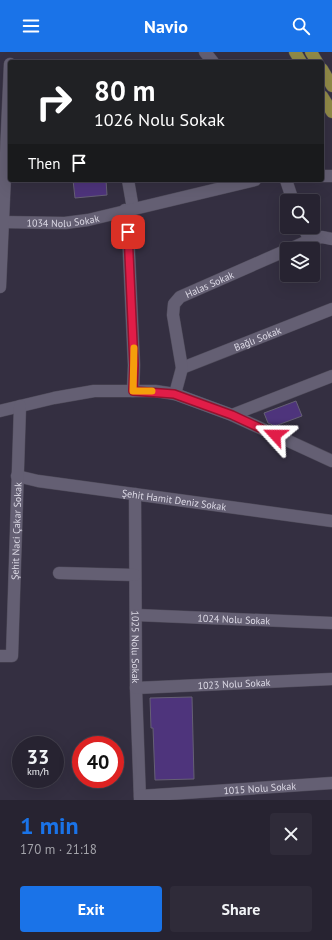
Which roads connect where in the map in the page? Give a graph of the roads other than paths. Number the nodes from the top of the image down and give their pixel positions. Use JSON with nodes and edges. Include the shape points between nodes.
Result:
{"nodes":[{"id":1,"x":205,"y":52,"type":"edge"},
{"id":2,"x":211,"y":60,"type":"edge"},
{"id":3,"x":324,"y":72,"type":"edge"},
{"id":4,"x":332,"y":86,"type":"edge"},
{"id":5,"x":8,"y":98,"type":"edge"},
{"id":6,"x":324,"y":99,"type":"edge"},
{"id":7,"x":332,"y":112,"type":"edge"},
{"id":8,"x":128,"y":182,"type":"edge"},
{"id":9,"x":247,"y":182,"type":"edge"},
{"id":10,"x":287,"y":182,"type":"edge"},
{"id":11,"x":290,"y":194,"type":"edge"},
{"id":12,"x":129,"y":210,"type":"junction"},
{"id":13,"x":1,"y":222,"type":"edge"},
{"id":14,"x":307,"y":234,"type":"edge"},
{"id":15,"x":332,"y":239,"type":"edge"},
{"id":16,"x":310,"y":240,"type":"junction"},
{"id":17,"x":306,"y":242,"type":"edge"},
{"id":18,"x":280,"y":253,"type":"edge"},
{"id":19,"x":0,"y":287,"type":"edge"},
{"id":20,"x":332,"y":308,"type":"edge"},
{"id":21,"x":182,"y":368,"type":"junction"},
{"id":22,"x":332,"y":376,"type":"edge"},
{"id":23,"x":133,"y":391,"type":"junction"},
{"id":24,"x":174,"y":394,"type":"junction"},
{"id":25,"x":20,"y":406,"type":"junction"},
{"id":26,"x":0,"y":411,"type":"edge"},
{"id":27,"x":232,"y":415,"type":"junction"},
{"id":28,"x":332,"y":461,"type":"edge"},
{"id":29,"x":17,"y":476,"type":"junction"},
{"id":30,"x":135,"y":494,"type":"junction"},
{"id":31,"x":332,"y":520,"type":"edge"},
{"id":32,"x":59,"y":573,"type":"dead end"},
{"id":33,"x":135,"y":575,"type":"junction"},
{"id":34,"x":136,"y":616,"type":"junction"},
{"id":35,"x":332,"y":623,"type":"edge"},
{"id":36,"x":6,"y":656,"type":"edge"},
{"id":37,"x":332,"y":679,"type":"edge"},
{"id":38,"x":136,"y":688,"type":"junction"},
{"id":39,"x":332,"y":782,"type":"edge"},
{"id":40,"x":140,"y":798,"type":"edge"}],
"edges":[{"from":1,"to":2,"type":"street"},
{"from":3,"to":4,"type":"main road"},
{"from":5,"to":13,"type":"street"},
{"from":6,"to":7,"type":"main road"},
{"from":8,"to":12,"type":"street"},
{"from":9,"to":12,"type":"street","name":"1034 Nolu Sokak"},
{"from":10,"to":11,"type":"street"},
{"from":12,"to":13,"type":"street","name":"1034 Nolu Sokak","via":[[65,223]]},
{"from":12,"to":23,"type":"street"},
{"from":13,"to":19,"type":"street"},
{"from":14,"to":16,"type":"street"},
{"from":15,"to":16,"type":"street","via":[[322,237]]},
{"from":16,"to":17,"type":"street"},
{"from":18,"to":21,"type":"street","name":"Halas Sokak","via":[[180,297],[174,304],[173,315]]},
{"from":20,"to":21,"type":"street","name":"Bağlı Sokak"},
{"from":21,"to":24,"type":"street","name":"Halas Sokak"},
{"from":22,"to":27,"type":"street"},
{"from":23,"to":24,"type":"street"},
{"from":23,"to":25,"type":"street","via":[[94,391]]},
{"from":24,"to":27,"type":"street"},
{"from":25,"to":26,"type":"street"},
{"from":25,"to":29,"type":"street","name":"Şehit Naci Çakar Sokak"},
{"from":27,"to":28,"type":"street"},
{"from":29,"to":30,"type":"street","name":"Şehit Hamit Deniz Sokak"},
{"from":29,"to":36,"type":"street","name":"Şehit Naci Çakar Sokak"},
{"from":30,"to":31,"type":"street","name":"Şehit Hamit Deniz Sokak"},
{"from":30,"to":33,"type":"street","name":"1025 Nolu Sokak"},
{"from":32,"to":33,"type":"street"},
{"from":33,"to":34,"type":"street","name":"1025 Nolu Sokak"},
{"from":34,"to":35,"type":"street","name":"1024 Nolu Sokak"},
{"from":34,"to":38,"type":"street","name":"1025 Nolu Sokak"},
{"from":37,"to":38,"type":"street","name":"1023 Nolu Sokak"},
{"from":38,"to":40,"type":"street","name":"1025 Nolu Sokak"},
{"from":39,"to":40,"type":"street","name":"1015 Nolu Sokak"}]}
